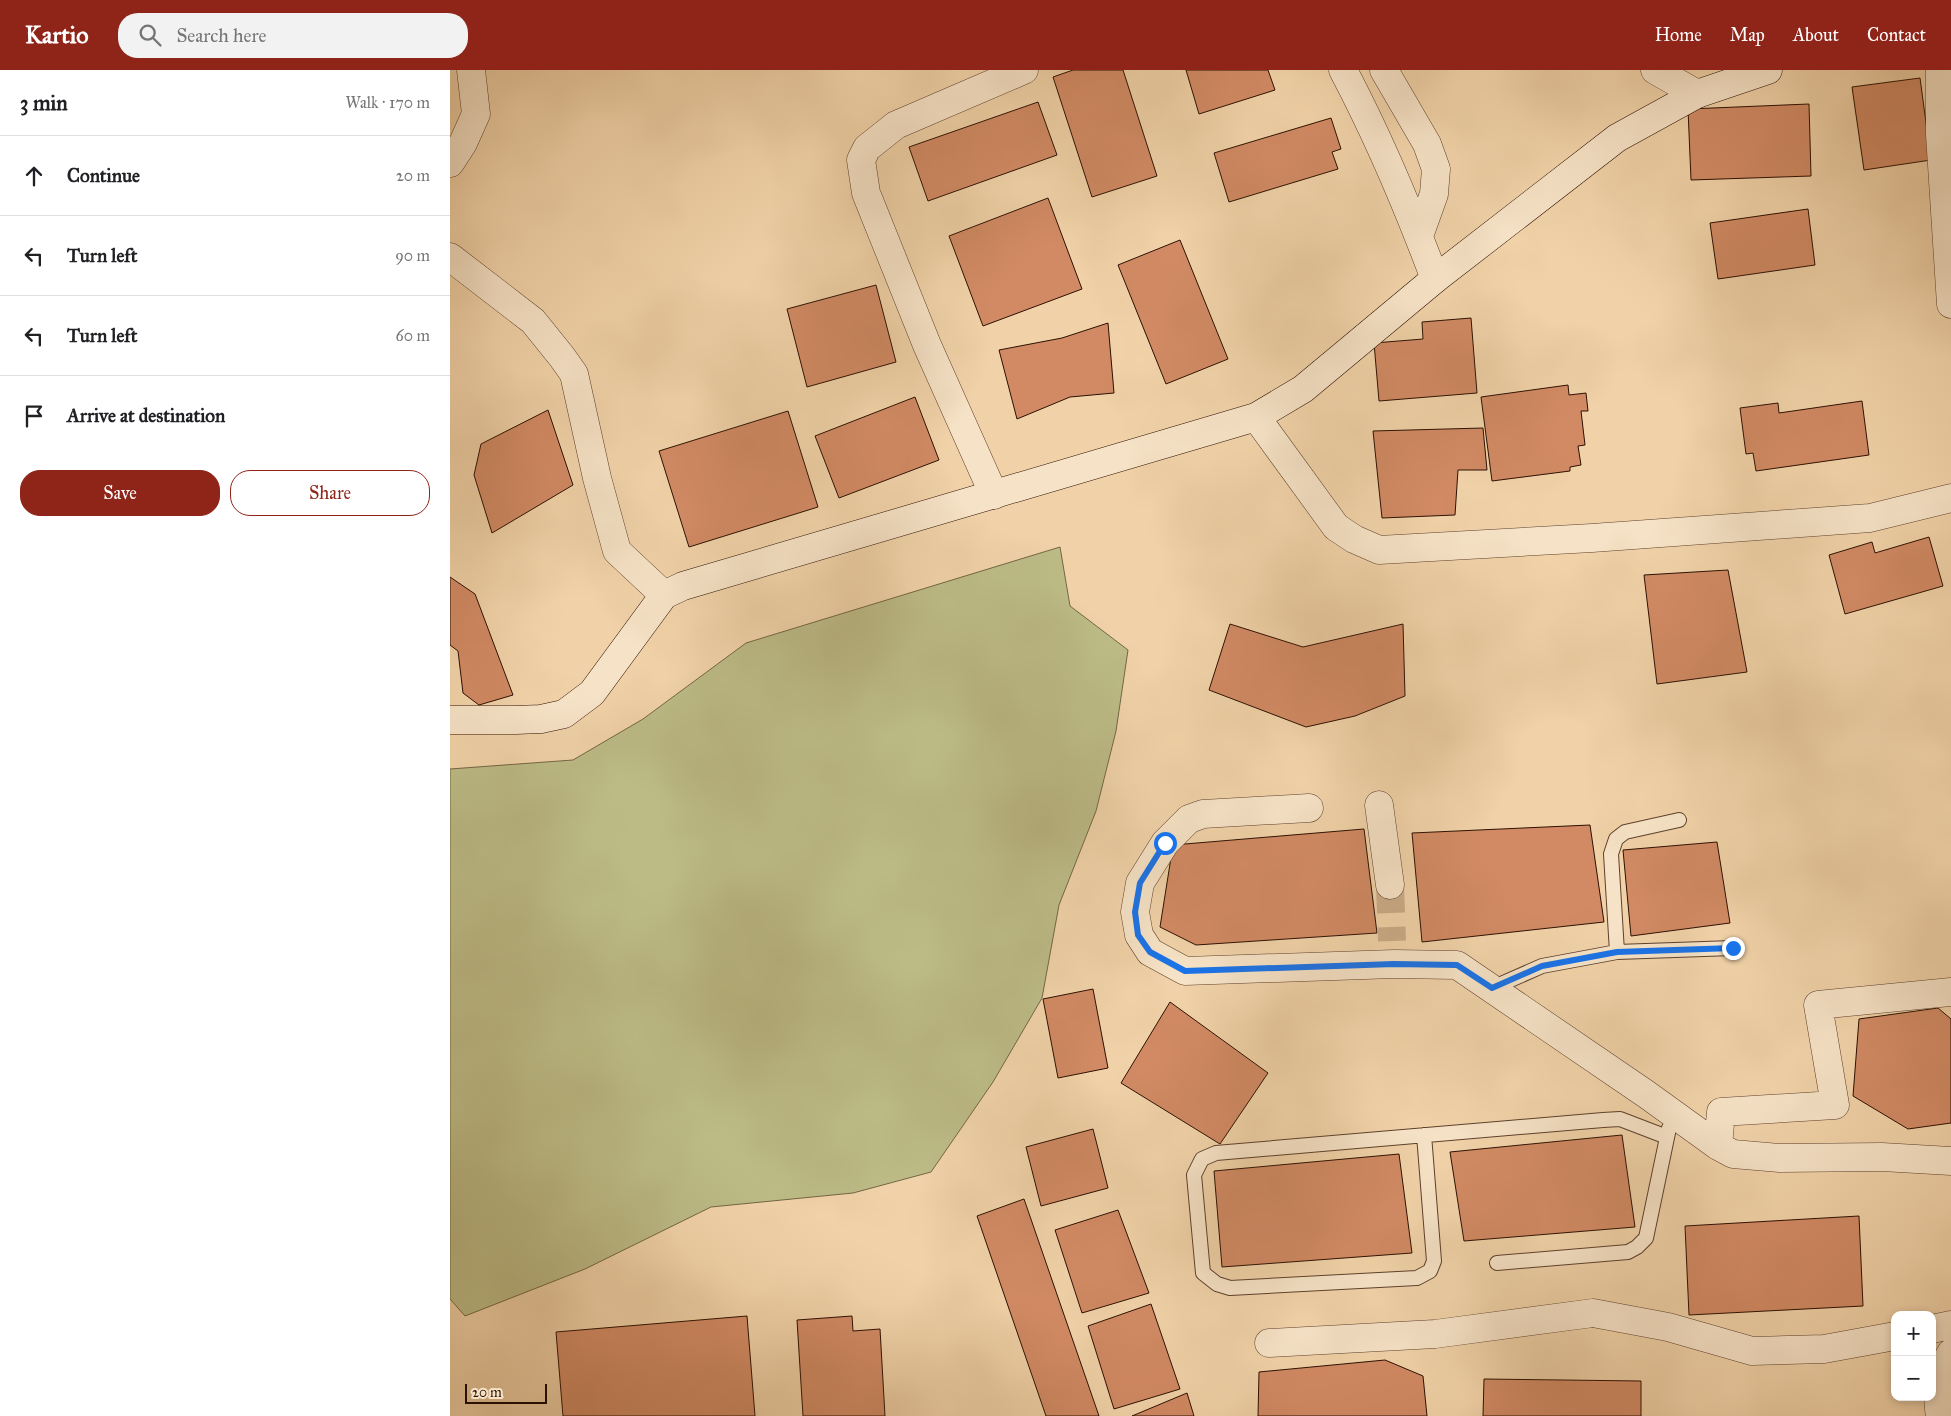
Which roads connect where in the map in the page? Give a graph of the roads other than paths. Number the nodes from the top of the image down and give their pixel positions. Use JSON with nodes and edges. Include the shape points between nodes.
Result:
{"nodes":[{"id":1,"x":471,"y":70,"type":"edge"},
{"id":2,"x":1024,"y":70,"type":"edge"},
{"id":3,"x":1343,"y":70,"type":"edge"},
{"id":4,"x":1384,"y":70,"type":"edge"},
{"id":5,"x":1655,"y":70,"type":"edge"},
{"id":6,"x":1768,"y":70,"type":"edge"},
{"id":7,"x":1940,"y":70,"type":"edge"},
{"id":8,"x":1697,"y":94,"type":"junction"},
{"id":9,"x":450,"y":163,"type":"edge"},
{"id":10,"x":1419,"y":236,"type":"junction"},
{"id":11,"x":450,"y":257,"type":"edge"},
{"id":12,"x":1435,"y":279,"type":"junction"},
{"id":13,"x":1951,"y":304,"type":"edge"},
{"id":14,"x":1256,"y":417,"type":"junction"},
{"id":15,"x":994,"y":495,"type":"junction"},
{"id":16,"x":1951,"y":498,"type":"edge"},
{"id":17,"x":664,"y":595,"type":"junction"},
{"id":18,"x":450,"y":720,"type":"edge"},
{"id":19,"x":1379,"y":804,"type":"dead end"},
{"id":20,"x":1309,"y":808,"type":"dead end"},
{"id":21,"x":1679,"y":820,"type":"dead end"},
{"id":22,"x":1390,"y":885,"type":"tunnel mouth"},
{"id":23,"x":1733,"y":948,"type":"dead end"},
{"id":24,"x":1617,"y":952,"type":"junction"},
{"id":25,"x":1492,"y":988,"type":"junction"},
{"id":26,"x":1951,"y":992,"type":"edge"},
{"id":27,"x":1670,"y":1125,"type":"junction"},
{"id":28,"x":1424,"y":1136,"type":"junction"},
{"id":29,"x":1718,"y":1146,"type":"junction"},
{"id":30,"x":1951,"y":1161,"type":"edge"},
{"id":31,"x":1497,"y":1263,"type":"dead end"},
{"id":32,"x":1951,"y":1325,"type":"edge"},
{"id":33,"x":1936,"y":1328,"type":"edge"},
{"id":34,"x":1891,"y":1337,"type":"edge"},
{"id":35,"x":1269,"y":1343,"type":"dead end"},
{"id":36,"x":1951,"y":1353,"type":"edge"},
{"id":37,"x":1940,"y":1416,"type":"edge"}],
"edges":[{"from":1,"to":9,"type":"street","via":[[476,114]]},
{"from":2,"to":15,"type":"street","via":[[896,124],[867,148],[861,160],[866,193],[927,345]]},
{"from":3,"to":10,"type":"street","via":[[1372,124]]},
{"from":4,"to":10,"type":"street","via":[[1427,144],[1436,169],[1434,194]]},
{"from":5,"to":8,"type":"street"},
{"from":6,"to":8,"type":"street"},
{"from":7,"to":13,"type":"street","via":[[1940,134]]},
{"from":8,"to":12,"type":"street","via":[[1617,138]]},
{"from":10,"to":12,"type":"street"},
{"from":11,"to":17,"type":"street","via":[[533,321],[574,374],[617,551]]},
{"from":12,"to":14,"type":"street","via":[[1303,389]]},
{"from":14,"to":15,"type":"street"},
{"from":14,"to":16,"type":"street","via":[[1336,527],[1379,550],[1870,518]]},
{"from":15,"to":17,"type":"street","via":[[683,586]]},
{"from":17,"to":18,"type":"street","via":[[592,693],[564,714],[541,719]]},
{"from":19,"to":22,"type":"street"},
{"from":20,"to":25,"type":"street","via":[[1204,814],[1189,819],[1165,843],[1140,883],[1135,912],[1138,935],[1150,952],[1185,971],[1393,953],[1457,965]]},
{"from":21,"to":24,"type":"lane","via":[[1625,832],[1616,839],[1610,854]]},
{"from":23,"to":24,"type":"lane"},
{"from":24,"to":25,"type":"lane","via":[[1542,966]]},
{"from":25,"to":27,"type":"street"},
{"from":26,"to":29,"type":"street","via":[[1818,1005],[1835,1105],[1721,1112]]},
{"from":27,"to":28,"type":"lane","via":[[1620,1119]]},
{"from":27,"to":29,"type":"street"},
{"from":27,"to":31,"type":"lane","via":[[1646,1238],[1637,1247],[1628,1252]]},
{"from":28,"to":28,"type":"lane","via":[[1434,1261],[1430,1271],[1417,1278],[1230,1288],[1217,1284],[1203,1272],[1194,1174],[1202,1159],[1216,1154]]},
{"from":29,"to":30,"type":"street","via":[[1733,1154],[1780,1158],[1882,1157]]},
{"from":32,"to":33,"type":"street"},
{"from":34,"to":35,"type":"street","via":[[1824,1348],[1752,1351],[1668,1327],[1593,1313],[1435,1334]]},
{"from":36,"to":37,"type":"street","via":[[1943,1366],[1937,1398]]}]}
